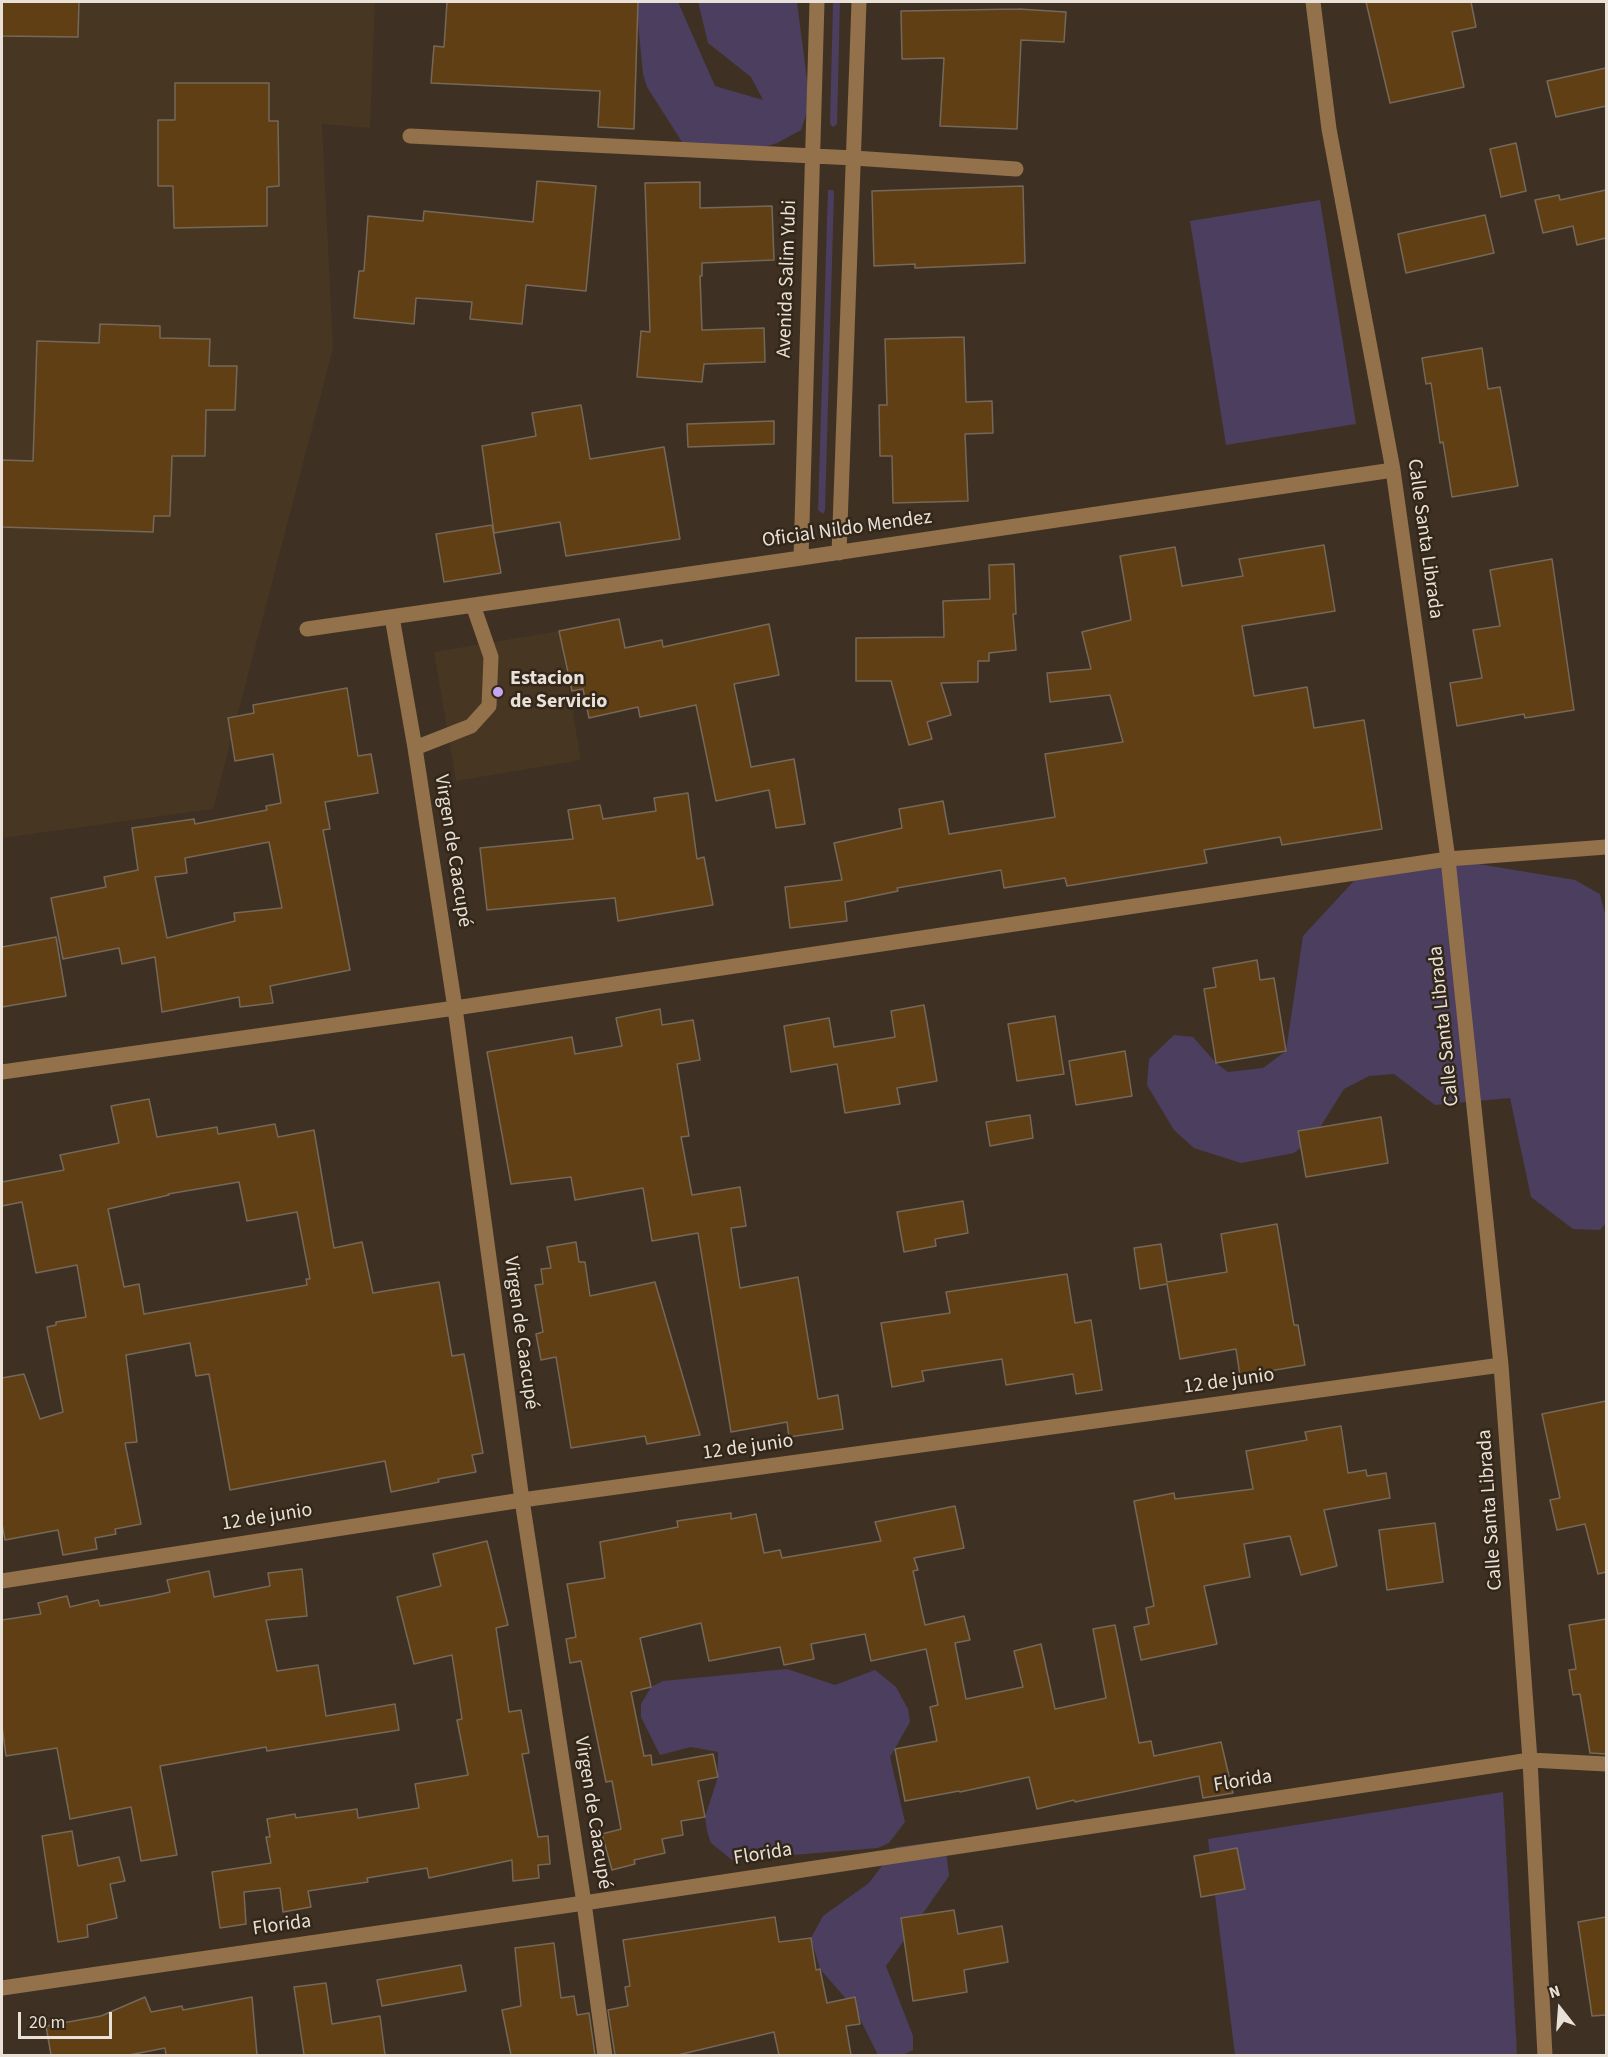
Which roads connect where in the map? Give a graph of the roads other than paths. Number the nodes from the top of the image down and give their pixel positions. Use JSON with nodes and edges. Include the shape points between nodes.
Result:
{"nodes":[{"id":1,"x":818,"y":2,"type":"edge"},
{"id":2,"x":859,"y":2,"type":"edge"},
{"id":3,"x":1313,"y":2,"type":"edge"},
{"id":4,"x":410,"y":136,"type":"dead end"},
{"id":5,"x":813,"y":156,"type":"junction"},
{"id":6,"x":854,"y":158,"type":"junction"},
{"id":7,"x":1016,"y":169,"type":"dead end"},
{"id":8,"x":1393,"y":470,"type":"junction"},
{"id":9,"x":839,"y":553,"type":"junction"},
{"id":10,"x":801,"y":558,"type":"junction"},
{"id":11,"x":473,"y":605,"type":"junction"},
{"id":12,"x":392,"y":616,"type":"junction"},
{"id":13,"x":307,"y":629,"type":"dead end"},
{"id":14,"x":415,"y":748,"type":"junction"},
{"id":15,"x":1606,"y":848,"type":"edge"},
{"id":16,"x":1448,"y":859,"type":"junction"},
{"id":17,"x":455,"y":1008,"type":"junction"},
{"id":18,"x":2,"y":1072,"type":"edge"},
{"id":19,"x":1501,"y":1365,"type":"junction"},
{"id":20,"x":522,"y":1500,"type":"junction"},
{"id":21,"x":2,"y":1581,"type":"edge"},
{"id":22,"x":1530,"y":1761,"type":"junction"},
{"id":23,"x":1606,"y":1764,"type":"edge"},
{"id":24,"x":584,"y":1903,"type":"junction"},
{"id":25,"x":2,"y":1988,"type":"edge"},
{"id":26,"x":605,"y":2055,"type":"edge"},
{"id":27,"x":1545,"y":2055,"type":"edge"}],
"edges":[{"from":1,"to":5,"type":"street","name":"Avenida Salim Yubi"},
{"from":2,"to":6,"type":"street"},
{"from":3,"to":8,"type":"street","name":"Calle Santa Librada","via":[[1329,129]]},
{"from":4,"to":5,"type":"street"},
{"from":5,"to":6,"type":"street"},
{"from":5,"to":10,"type":"street","name":"Avenida Salim Yubi"},
{"from":6,"to":7,"type":"street"},
{"from":6,"to":9,"type":"street"},
{"from":8,"to":9,"type":"street","name":"Oficial Nildo Mendez"},
{"from":8,"to":16,"type":"street","name":"Calle Santa Librada"},
{"from":9,"to":10,"type":"street","name":"Oficial Nildo Mendez"},
{"from":10,"to":11,"type":"street","name":"Oficial Nildo Mendez"},
{"from":11,"to":12,"type":"street","name":"Oficial Nildo Mendez"},
{"from":11,"to":14,"type":"street","via":[[491,657],[489,706],[471,726]]},
{"from":12,"to":13,"type":"street","name":"Oficial Nildo Mendez"},
{"from":12,"to":14,"type":"street","name":"Virgen de Caacupé"},
{"from":14,"to":17,"type":"street","name":"Virgen de Caacupé"},
{"from":15,"to":16,"type":"street"},
{"from":16,"to":17,"type":"street"},
{"from":16,"to":19,"type":"street","name":"Calle Santa Librada"},
{"from":17,"to":18,"type":"street"},
{"from":17,"to":20,"type":"street","name":"Virgen de Caacupé"},
{"from":19,"to":20,"type":"street","name":"12 de junio"},
{"from":19,"to":22,"type":"street","name":"Calle Santa Librada"},
{"from":20,"to":21,"type":"street","name":"12 de junio"},
{"from":20,"to":24,"type":"street","name":"Virgen de Caacupé"},
{"from":22,"to":23,"type":"street","name":"Florida"},
{"from":22,"to":24,"type":"street","name":"Florida"},
{"from":22,"to":27,"type":"street","name":"Calle Santa Librada"},
{"from":24,"to":25,"type":"street","name":"Florida"},
{"from":24,"to":26,"type":"street","name":"Virgen de Caacupé"}]}
